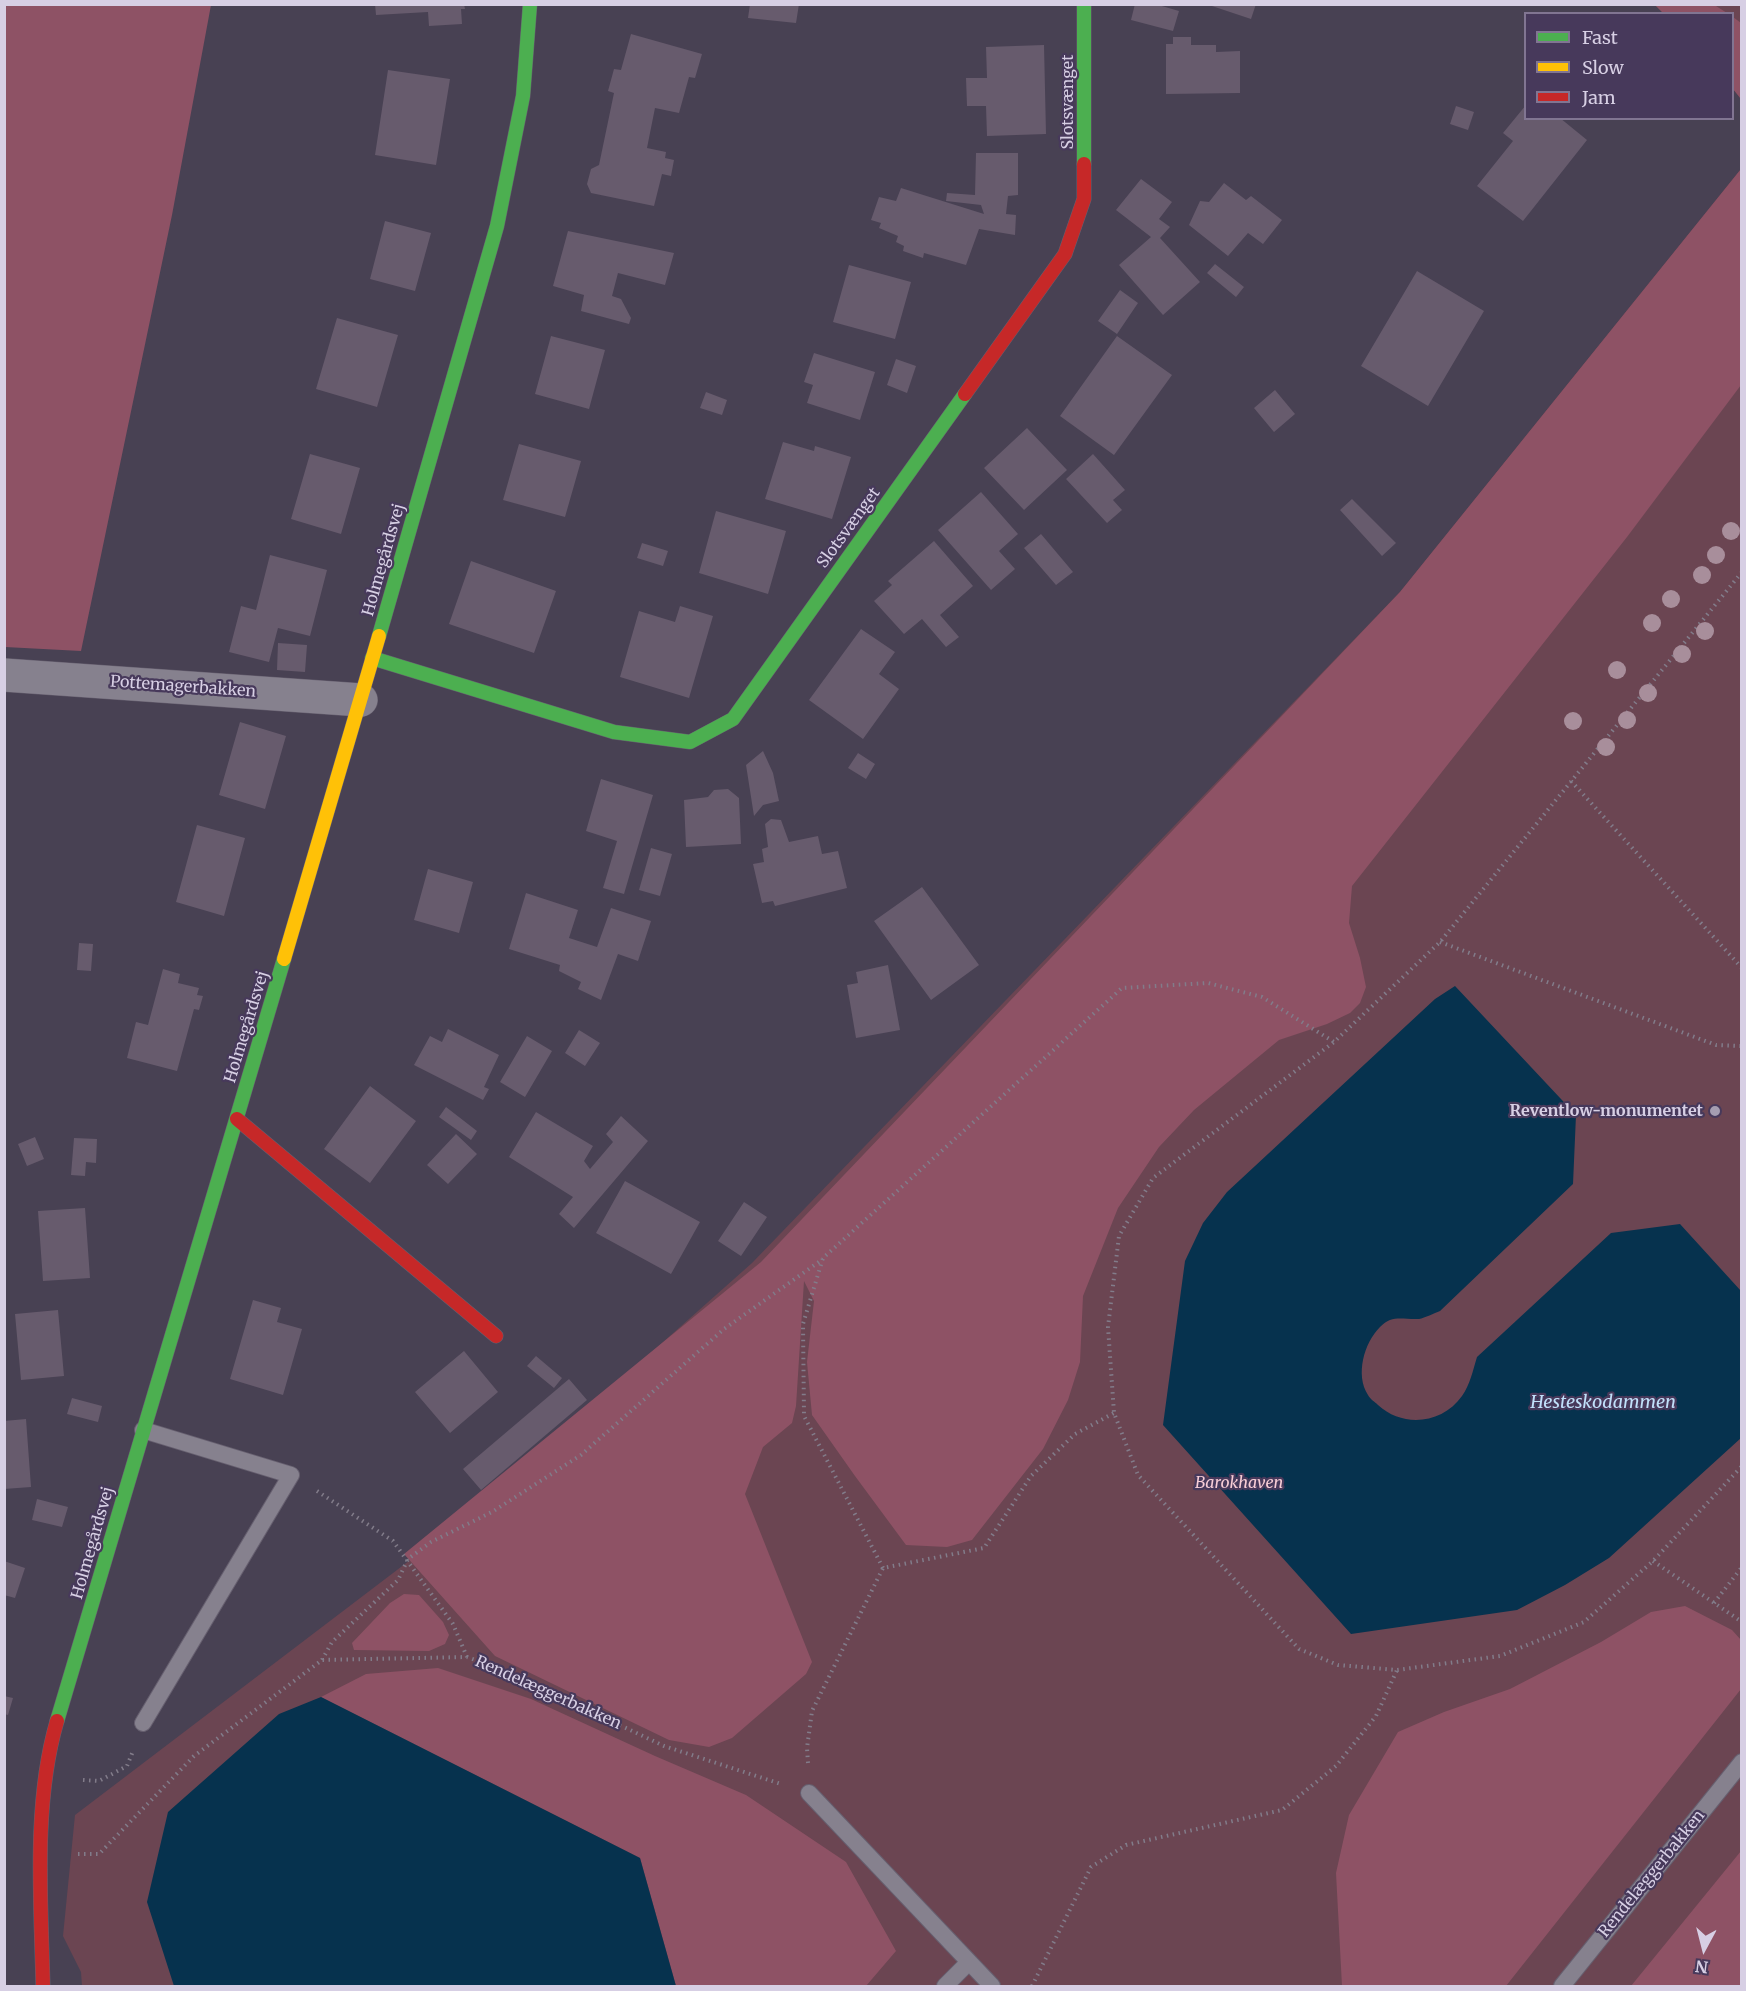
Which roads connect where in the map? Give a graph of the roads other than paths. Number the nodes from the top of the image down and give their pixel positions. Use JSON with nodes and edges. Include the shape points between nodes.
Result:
{"nodes":[{"id":1,"x":530,"y":4,"type":"edge"},
{"id":2,"x":1084,"y":4,"type":"edge"},
{"id":3,"x":372,"y":658,"type":"junction"},
{"id":4,"x":4,"y":675,"type":"edge"},
{"id":5,"x":361,"y":700,"type":"junction"},
{"id":6,"x":237,"y":1119,"type":"junction"},
{"id":7,"x":496,"y":1336,"type":"dead end"},
{"id":8,"x":143,"y":1430,"type":"junction"},
{"id":9,"x":143,"y":1724,"type":"road end"},
{"id":10,"x":1742,"y":1762,"type":"edge"},
{"id":11,"x":809,"y":1793,"type":"road end"},
{"id":12,"x":968,"y":1963,"type":"junction"},
{"id":13,"x":43,"y":1986,"type":"edge"},
{"id":14,"x":945,"y":1986,"type":"edge"},
{"id":15,"x":992,"y":1986,"type":"edge"},
{"id":16,"x":1562,"y":1986,"type":"edge"}],
"edges":[{"from":1,"to":3,"type":"street","name":"Holmegårdsvej","via":[[523,96],[497,226]]},
{"from":2,"to":3,"type":"street","name":"Slotsvænget","via":[[1084,199],[1065,254],[733,719],[690,742],[614,732]]},
{"from":3,"to":5,"type":"street","name":"Holmegårdsvej"},
{"from":4,"to":5,"type":"street","name":"Pottemagerbakken"},
{"from":5,"to":6,"type":"street","name":"Holmegårdsvej"},
{"from":6,"to":7,"type":"street"},
{"from":6,"to":8,"type":"street","name":"Holmegårdsvej"},
{"from":8,"to":9,"type":"lane","via":[[291,1474]]},
{"from":8,"to":13,"type":"street","name":"Holmegårdsvej","via":[[54,1732],[40,1853]]},
{"from":10,"to":16,"type":"lane","name":"Rendelæggerbakken"},
{"from":11,"to":12,"type":"lane"},
{"from":12,"to":14,"type":"lane"},
{"from":12,"to":15,"type":"lane"}]}
